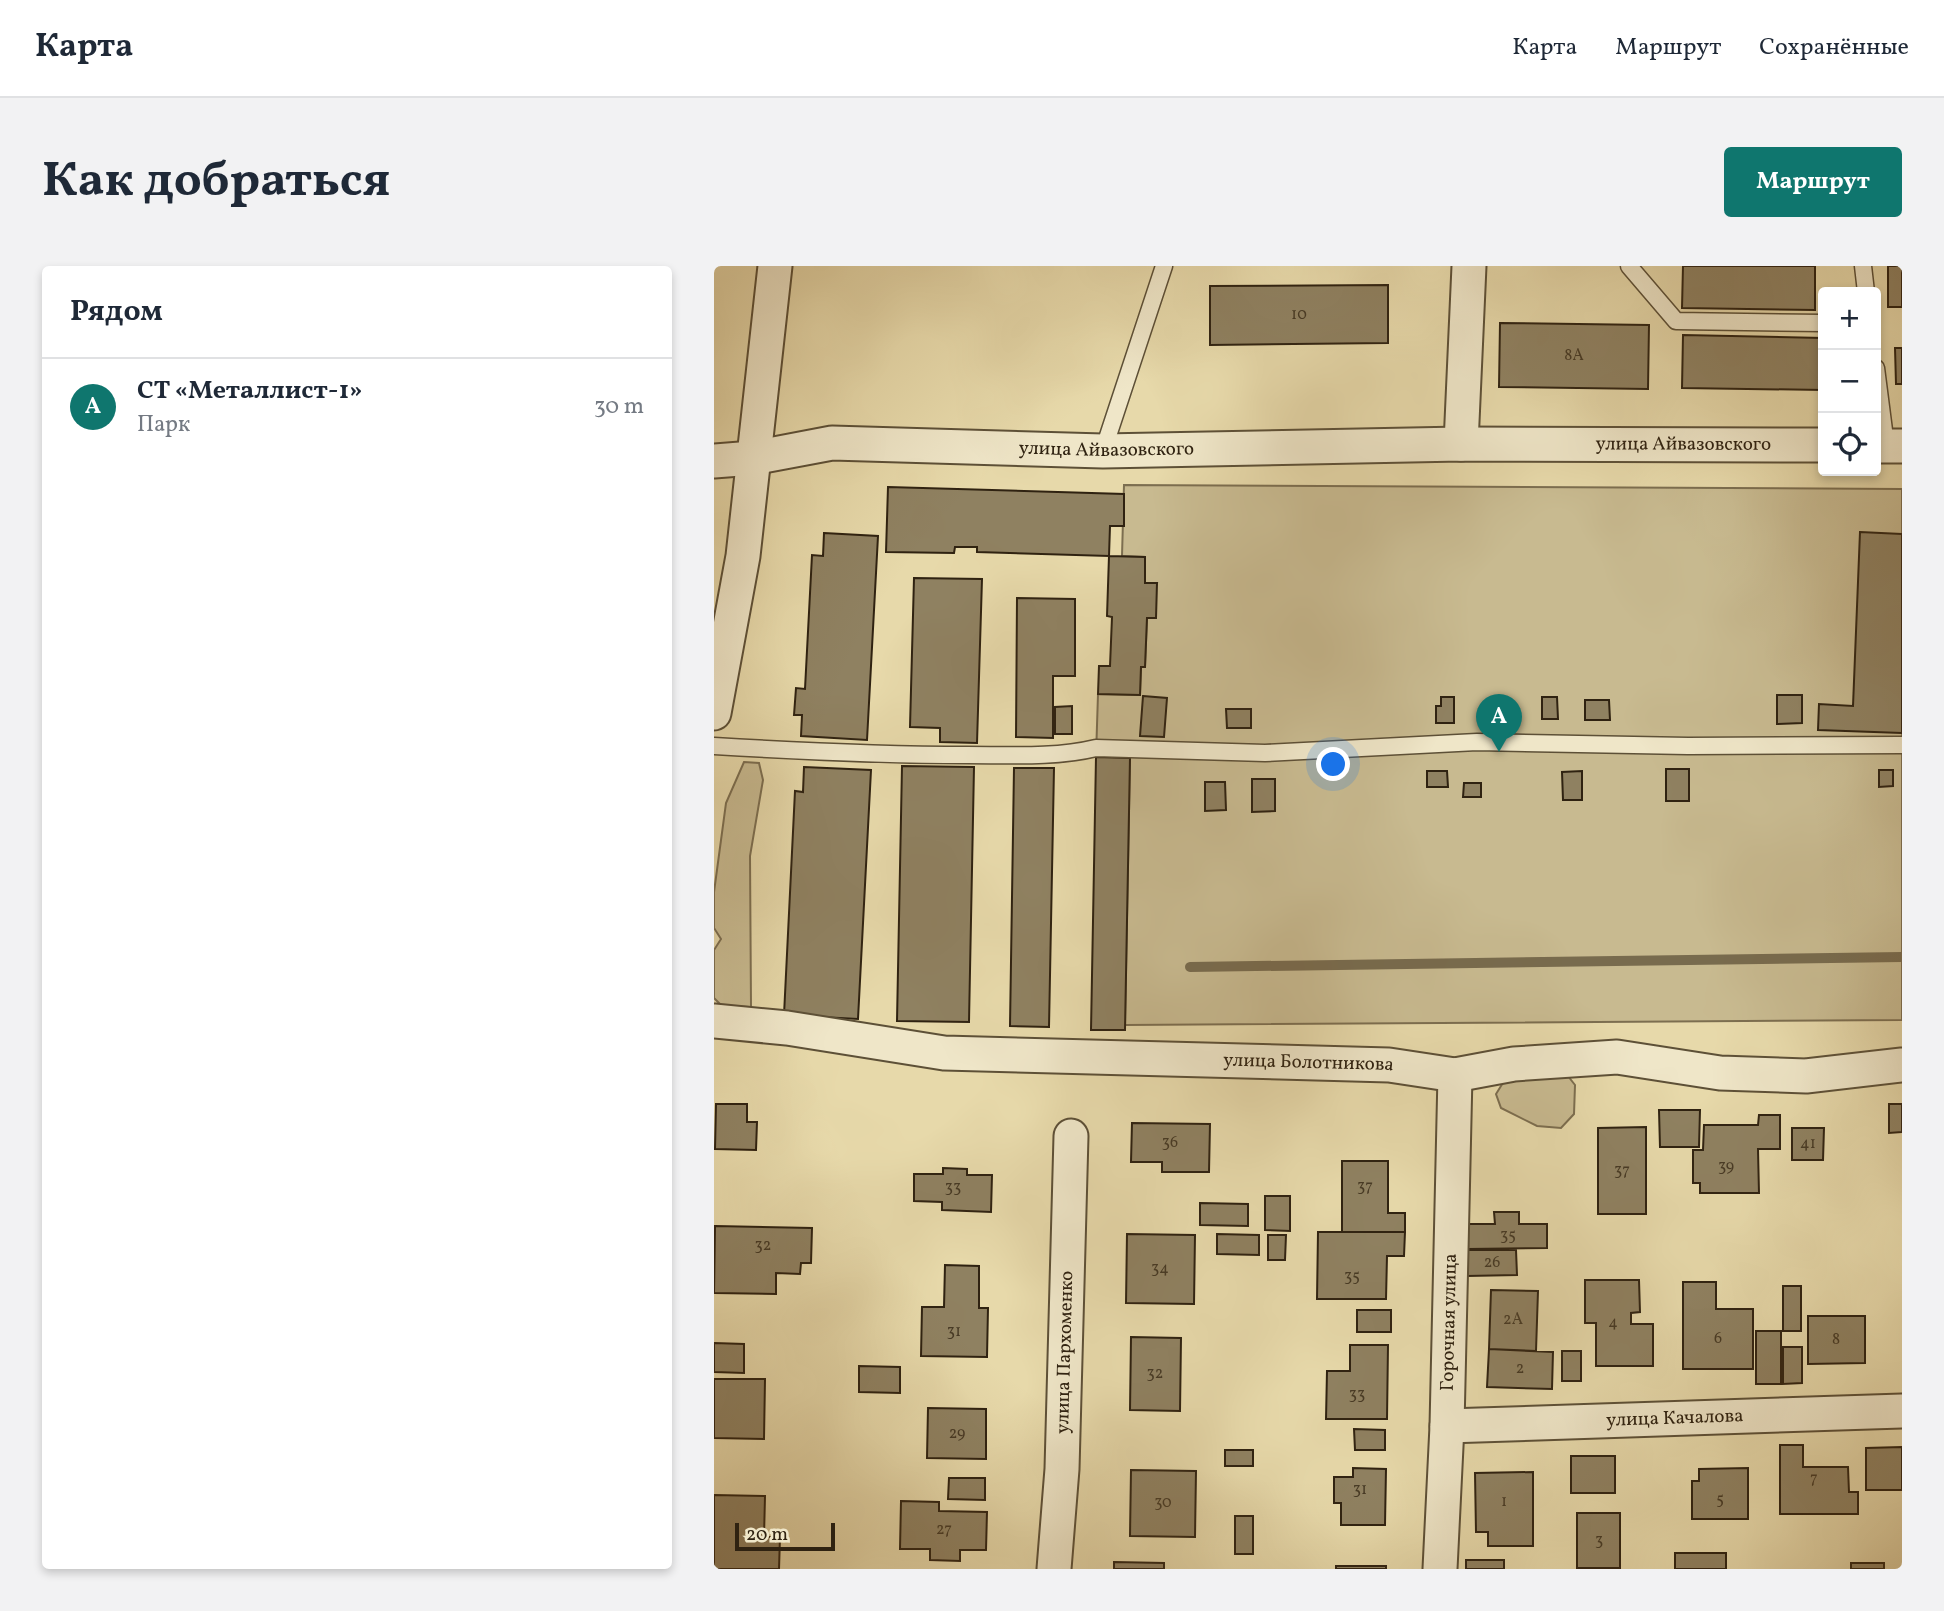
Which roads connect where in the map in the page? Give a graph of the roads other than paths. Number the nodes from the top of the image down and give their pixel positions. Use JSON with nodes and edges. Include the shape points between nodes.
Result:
{"nodes":[{"id":1,"x":775,"y":266,"type":"edge"},
{"id":2,"x":1164,"y":266,"type":"edge"},
{"id":3,"x":1469,"y":266,"type":"edge"},
{"id":4,"x":1629,"y":266,"type":"edge"},
{"id":5,"x":1863,"y":266,"type":"edge"},
{"id":6,"x":1865,"y":287,"type":"edge"},
{"id":7,"x":1818,"y":323,"type":"edge"},
{"id":8,"x":1881,"y":400,"type":"edge"},
{"id":9,"x":1461,"y":444,"type":"junction"},
{"id":10,"x":1818,"y":445,"type":"edge"},
{"id":11,"x":1888,"y":446,"type":"edge"},
{"id":12,"x":1102,"y":451,"type":"junction"},
{"id":13,"x":753,"y":458,"type":"junction"},
{"id":14,"x":714,"y":461,"type":"edge"},
{"id":15,"x":714,"y":713,"type":"edge"},
{"id":16,"x":1902,"y":745,"type":"edge"},
{"id":17,"x":714,"y":747,"type":"edge"},
{"id":18,"x":714,"y":1021,"type":"edge"},
{"id":19,"x":1902,"y":1065,"type":"edge"},
{"id":20,"x":1455,"y":1075,"type":"junction"},
{"id":21,"x":1071,"y":1136,"type":"dead end"},
{"id":22,"x":1902,"y":1411,"type":"edge"},
{"id":23,"x":1447,"y":1426,"type":"junction"},
{"id":24,"x":1054,"y":1569,"type":"edge"},
{"id":25,"x":1440,"y":1569,"type":"edge"}],
"edges":[{"from":1,"to":13,"type":"street"},
{"from":2,"to":12,"type":"lane"},
{"from":3,"to":9,"type":"street"},
{"from":4,"to":7,"type":"lane","via":[[1676,321]]},
{"from":5,"to":6,"type":"lane"},
{"from":8,"to":11,"type":"lane"},
{"from":9,"to":10,"type":"street","name":"улица Айвазовского"},
{"from":9,"to":12,"type":"street","name":"улица Айвазовского"},
{"from":12,"to":13,"type":"street","name":"улица Айвазовского","via":[[832,443]]},
{"from":13,"to":14,"type":"street"},
{"from":13,"to":15,"type":"street","via":[[743,556]]},
{"from":16,"to":17,"type":"lane","via":[[1478,741],[1265,753],[1096,748],[996,755]]},
{"from":18,"to":20,"type":"street","name":"улица Болотникова","via":[[944,1053],[1389,1065]]},
{"from":19,"to":20,"type":"street","name":"улица Болотникова","via":[[1806,1076],[1720,1073],[1617,1057],[1514,1064]]},
{"from":20,"to":23,"type":"street","name":"Горочная улица"},
{"from":21,"to":24,"type":"street","name":"улица Пархоменко","via":[[1062,1469]]},
{"from":22,"to":23,"type":"street","name":"улица Качалова"},
{"from":23,"to":25,"type":"street","name":"Горочная улица"}]}
